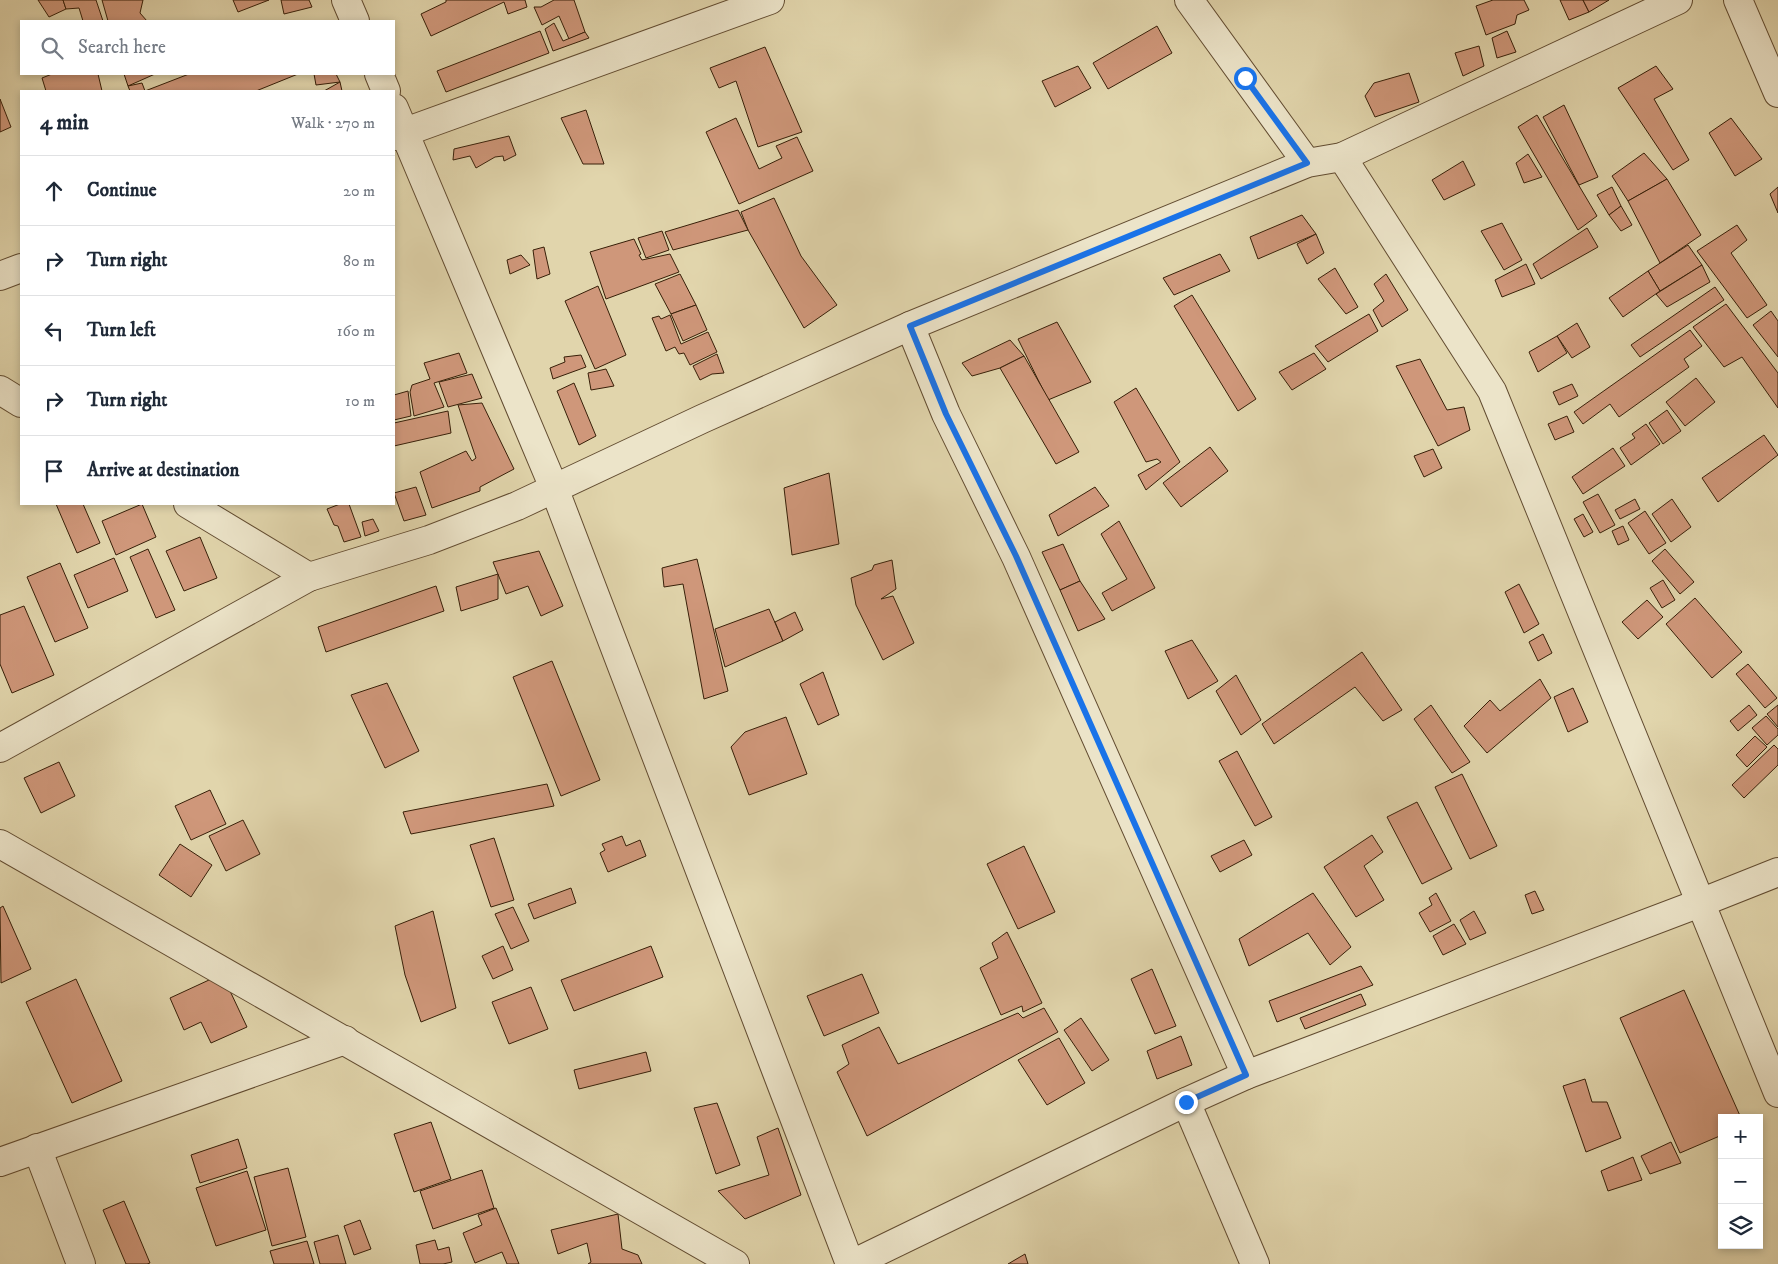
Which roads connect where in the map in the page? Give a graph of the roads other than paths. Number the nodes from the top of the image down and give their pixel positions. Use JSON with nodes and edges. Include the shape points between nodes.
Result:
{"nodes":[{"id":1,"x":346,"y":0,"type":"edge"},
{"id":2,"x":770,"y":0,"type":"edge"},
{"id":3,"x":1189,"y":0,"type":"edge"},
{"id":4,"x":1678,"y":0,"type":"edge"},
{"id":5,"x":1738,"y":0,"type":"edge"},
{"id":6,"x":356,"y":20,"type":"edge"},
{"id":7,"x":379,"y":75,"type":"edge"},
{"id":8,"x":386,"y":90,"type":"edge"},
{"id":9,"x":1778,"y":93,"type":"edge"},
{"id":10,"x":397,"y":125,"type":"edge"},
{"id":11,"x":1342,"y":157,"type":"junction"},
{"id":12,"x":1307,"y":163,"type":"junction"},
{"id":13,"x":20,"y":268,"type":"edge"},
{"id":14,"x":0,"y":276,"type":"edge"},
{"id":15,"x":910,"y":326,"type":"junction"},
{"id":16,"x":0,"y":390,"type":"edge"},
{"id":17,"x":20,"y":402,"type":"edge"},
{"id":18,"x":554,"y":488,"type":"junction"},
{"id":19,"x":190,"y":505,"type":"edge"},
{"id":20,"x":308,"y":577,"type":"junction"},
{"id":21,"x":0,"y":748,"type":"edge"},
{"id":22,"x":0,"y":844,"type":"edge"},
{"id":23,"x":1778,"y":872,"type":"edge"},
{"id":24,"x":1700,"y":904,"type":"junction"},
{"id":25,"x":345,"y":1040,"type":"junction"},
{"id":26,"x":1246,"y":1075,"type":"junction"},
{"id":27,"x":1778,"y":1092,"type":"edge"},
{"id":28,"x":1186,"y":1102,"type":"junction"},
{"id":29,"x":37,"y":1148,"type":"junction"},
{"id":30,"x":0,"y":1162,"type":"edge"},
{"id":31,"x":81,"y":1264,"type":"edge"},
{"id":32,"x":735,"y":1264,"type":"edge"},
{"id":33,"x":851,"y":1264,"type":"edge"},
{"id":34,"x":1255,"y":1264,"type":"edge"}],
"edges":[{"from":1,"to":6,"type":"street"},
{"from":2,"to":10,"type":"street"},
{"from":3,"to":12,"type":"street"},
{"from":4,"to":11,"type":"street"},
{"from":5,"to":9,"type":"street"},
{"from":7,"to":8,"type":"street"},
{"from":10,"to":18,"type":"street"},
{"from":11,"to":12,"type":"street"},
{"from":11,"to":24,"type":"street","via":[[1492,391]]},
{"from":12,"to":15,"type":"street"},
{"from":13,"to":14,"type":"street"},
{"from":15,"to":18,"type":"street"},
{"from":15,"to":26,"type":"street","via":[[946,414],[1016,556]]},
{"from":16,"to":17,"type":"street"},
{"from":18,"to":20,"type":"street","via":[[429,540]]},
{"from":18,"to":33,"type":"street"},
{"from":19,"to":20,"type":"street"},
{"from":20,"to":21,"type":"street"},
{"from":22,"to":25,"type":"street"},
{"from":23,"to":24,"type":"street"},
{"from":24,"to":26,"type":"street"},
{"from":24,"to":27,"type":"street"},
{"from":25,"to":29,"type":"street"},
{"from":25,"to":32,"type":"street"},
{"from":26,"to":28,"type":"street"},
{"from":28,"to":33,"type":"street"},
{"from":28,"to":34,"type":"street"},
{"from":29,"to":30,"type":"street"},
{"from":29,"to":31,"type":"street"}]}
